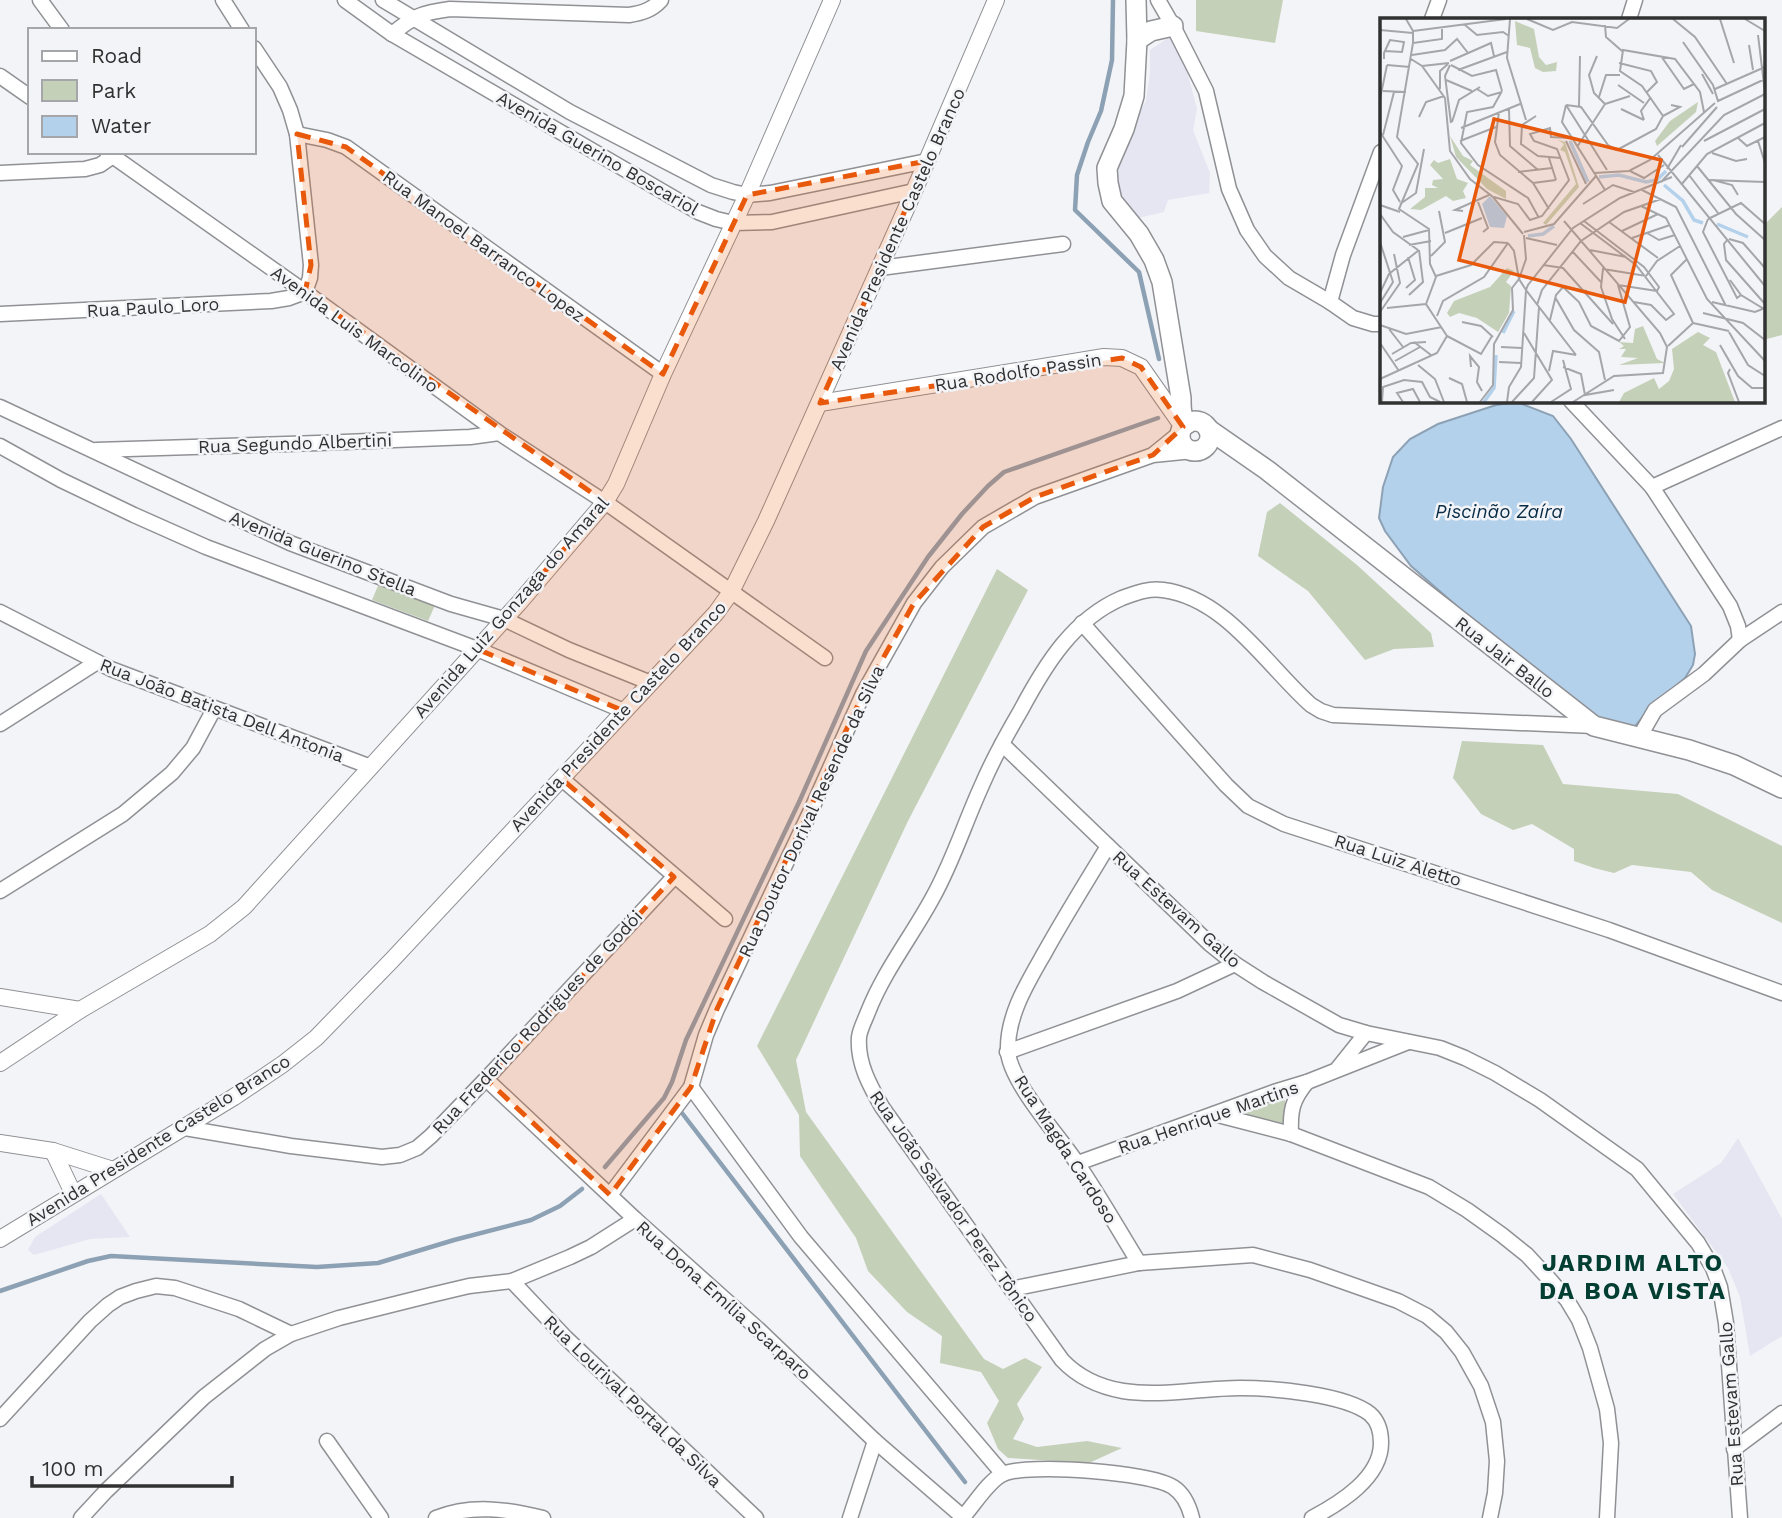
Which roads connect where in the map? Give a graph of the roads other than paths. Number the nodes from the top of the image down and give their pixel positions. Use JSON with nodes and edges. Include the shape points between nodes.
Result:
{"nodes":[{"id":1,"x":40,"y":0,"type":"edge"},
{"id":2,"x":223,"y":0,"type":"edge"},
{"id":3,"x":345,"y":0,"type":"edge"},
{"id":4,"x":383,"y":0,"type":"edge"},
{"id":5,"x":661,"y":0,"type":"edge"},
{"id":6,"x":832,"y":0,"type":"edge"},
{"id":7,"x":996,"y":0,"type":"edge"},
{"id":8,"x":1136,"y":0,"type":"edge"},
{"id":9,"x":1158,"y":0,"type":"edge"},
{"id":10,"x":1439,"y":0,"type":"edge"},
{"id":11,"x":1635,"y":0,"type":"edge"},
{"id":12,"x":412,"y":18,"type":"junction"},
{"id":13,"x":1432,"y":18,"type":"edge"},
{"id":14,"x":1629,"y":18,"type":"edge"},
{"id":15,"x":1173,"y":26,"type":"junction"},
{"id":16,"x":61,"y":28,"type":"edge"},
{"id":17,"x":241,"y":28,"type":"edge"},
{"id":18,"x":392,"y":34,"type":"junction"},
{"id":19,"x":1137,"y":40,"type":"junction"},
{"id":20,"x":256,"y":51,"type":"edge"},
{"id":21,"x":0,"y":76,"type":"edge"},
{"id":22,"x":28,"y":96,"type":"edge"},
{"id":23,"x":297,"y":134,"type":"junction"},
{"id":24,"x":111,"y":154,"type":"edge"},
{"id":25,"x":1380,"y":155,"type":"edge"},
{"id":26,"x":927,"y":161,"type":"junction"},
{"id":27,"x":0,"y":173,"type":"edge"},
{"id":28,"x":914,"y":191,"type":"junction"},
{"id":29,"x":747,"y":195,"type":"junction"},
{"id":30,"x":733,"y":223,"type":"junction"},
{"id":31,"x":1062,"y":244,"type":"dead end"},
{"id":32,"x":880,"y":268,"type":"junction"},
{"id":33,"x":305,"y":292,"type":"junction"},
{"id":34,"x":1330,"y":302,"type":"junction"},
{"id":35,"x":0,"y":314,"type":"edge"},
{"id":36,"x":1380,"y":324,"type":"edge"},
{"id":37,"x":663,"y":374,"type":"junction"},
{"id":38,"x":1572,"y":402,"type":"edge"},
{"id":39,"x":820,"y":403,"type":"junction"},
{"id":40,"x":0,"y":407,"type":"edge"},
{"id":41,"x":1191,"y":427,"type":"junction"},
{"id":42,"x":1782,"y":428,"type":"edge"},
{"id":43,"x":499,"y":433,"type":"junction"},
{"id":44,"x":0,"y":446,"type":"edge"},
{"id":45,"x":1198,"y":450,"type":"junction"},
{"id":46,"x":91,"y":451,"type":"junction"},
{"id":47,"x":1153,"y":455,"type":"junction"},
{"id":48,"x":1259,"y":465,"type":"junction"},
{"id":49,"x":1652,"y":487,"type":"junction"},
{"id":50,"x":605,"y":502,"type":"junction"},
{"id":51,"x":731,"y":592,"type":"junction"},
{"id":52,"x":0,"y":612,"type":"edge"},
{"id":53,"x":1782,"y":612,"type":"edge"},
{"id":54,"x":504,"y":619,"type":"junction"},
{"id":55,"x":1082,"y":623,"type":"junction"},
{"id":56,"x":1740,"y":640,"type":"junction"},
{"id":57,"x":477,"y":649,"type":"junction"},
{"id":58,"x":825,"y":658,"type":"dead end"},
{"id":59,"x":97,"y":662,"type":"junction"},
{"id":60,"x":651,"y":682,"type":"junction"},
{"id":61,"x":214,"y":709,"type":"junction"},
{"id":62,"x":624,"y":711,"type":"junction"},
{"id":63,"x":0,"y":724,"type":"edge"},
{"id":64,"x":1594,"y":726,"type":"junction"},
{"id":65,"x":1640,"y":736,"type":"junction"},
{"id":66,"x":1002,"y":744,"type":"junction"},
{"id":67,"x":370,"y":766,"type":"junction"},
{"id":68,"x":562,"y":779,"type":"junction"},
{"id":69,"x":1782,"y":788,"type":"edge"},
{"id":70,"x":1108,"y":846,"type":"junction"},
{"id":71,"x":674,"y":877,"type":"junction"},
{"id":72,"x":0,"y":891,"type":"edge"},
{"id":73,"x":724,"y":919,"type":"dead end"},
{"id":74,"x":1235,"y":964,"type":"junction"},
{"id":75,"x":1782,"y":993,"type":"edge"},
{"id":76,"x":0,"y":996,"type":"edge"},
{"id":77,"x":80,"y":1010,"type":"junction"},
{"id":78,"x":1366,"y":1033,"type":"junction"},
{"id":79,"x":1409,"y":1042,"type":"junction"},
{"id":80,"x":1007,"y":1052,"type":"junction"},
{"id":81,"x":0,"y":1063,"type":"edge"},
{"id":82,"x":1337,"y":1069,"type":"junction"},
{"id":83,"x":485,"y":1079,"type":"junction"},
{"id":84,"x":1307,"y":1082,"type":"junction"},
{"id":85,"x":691,"y":1087,"type":"junction"},
{"id":86,"x":1214,"y":1114,"type":"junction"},
{"id":87,"x":185,"y":1128,"type":"junction"},
{"id":88,"x":1291,"y":1134,"type":"junction"},
{"id":89,"x":0,"y":1143,"type":"edge"},
{"id":90,"x":53,"y":1151,"type":"junction"},
{"id":91,"x":1078,"y":1163,"type":"junction"},
{"id":92,"x":113,"y":1170,"type":"junction"},
{"id":93,"x":73,"y":1193,"type":"junction"},
{"id":94,"x":610,"y":1195,"type":"junction"},
{"id":95,"x":635,"y":1219,"type":"junction"},
{"id":96,"x":0,"y":1239,"type":"edge"},
{"id":97,"x":1139,"y":1263,"type":"junction"},
{"id":98,"x":512,"y":1281,"type":"junction"},
{"id":99,"x":1011,"y":1289,"type":"junction"},
{"id":100,"x":291,"y":1334,"type":"junction"},
{"id":101,"x":1782,"y":1413,"type":"edge"},
{"id":102,"x":0,"y":1419,"type":"edge"},
{"id":103,"x":327,"y":1441,"type":"dead end"},
{"id":104,"x":875,"y":1441,"type":"junction"},
{"id":105,"x":1734,"y":1449,"type":"junction"},
{"id":106,"x":1003,"y":1474,"type":"junction"},
{"id":107,"x":81,"y":1518,"type":"edge"},
{"id":108,"x":382,"y":1518,"type":"edge"},
{"id":109,"x":436,"y":1518,"type":"edge"},
{"id":110,"x":543,"y":1518,"type":"edge"},
{"id":111,"x":756,"y":1518,"type":"edge"},
{"id":112,"x":850,"y":1518,"type":"edge"},
{"id":113,"x":964,"y":1518,"type":"edge"},
{"id":114,"x":1192,"y":1518,"type":"edge"},
{"id":115,"x":1312,"y":1518,"type":"edge"},
{"id":116,"x":1490,"y":1518,"type":"edge"},
{"id":117,"x":1607,"y":1518,"type":"edge"},
{"id":118,"x":1740,"y":1518,"type":"edge"}],
"edges":[{"from":1,"to":16,"type":"street"},
{"from":2,"to":17,"type":"street"},
{"from":3,"to":18,"type":"street","name":"Avenida Guerino Boscariol"},
{"from":4,"to":12,"type":"street","name":"Avenida Guerino Boscariol"},
{"from":5,"to":12,"type":"street","via":[[644,12],[629,15],[450,9]]},
{"from":6,"to":29,"type":"street","name":"Avenida Luiz Gonzaga do Amaral"},
{"from":7,"to":26,"type":"street","name":"Avenida Presidente Castelo Branco"},
{"from":8,"to":19,"type":"main road"},
{"from":9,"to":15,"type":"street"},
{"from":10,"to":13,"type":"street"},
{"from":11,"to":14,"type":"street"},
{"from":12,"to":18,"type":"street"},
{"from":12,"to":29,"type":"street","name":"Avenida Guerino Boscariol","via":[[570,111],[711,185]]},
{"from":15,"to":19,"type":"main road","via":[[1150,31]]},
{"from":15,"to":34,"type":"street","via":[[1206,91],[1230,189],[1247,230],[1265,257],[1289,278]]},
{"from":18,"to":30,"type":"street","name":"Avenida Guerino Boscariol","via":[[698,212]]},
{"from":19,"to":41,"type":"main road","via":[[1134,96],[1107,168],[1108,183],[1112,201],[1139,234],[1162,282],[1181,398]]},
{"from":20,"to":23,"type":"street","via":[[280,88]]},
{"from":21,"to":22,"type":"street"},
{"from":23,"to":33,"type":"street","via":[[311,265]]},
{"from":23,"to":37,"type":"street","name":"Rua Manoel Barranco Lopez","via":[[346,147]]},
{"from":24,"to":27,"type":"street","via":[[100,165],[85,169]]},
{"from":24,"to":33,"type":"street","name":"Avenida Luis Marcolino"},
{"from":25,"to":34,"type":"street"},
{"from":26,"to":28,"type":"street","name":"Avenida Presidente Castelo Branco"},
{"from":26,"to":29,"type":"street","name":"Avenida Guerino Boscariol"},
{"from":28,"to":30,"type":"street","name":"Avenida Guerino Boscariol","via":[[772,222]]},
{"from":28,"to":32,"type":"street","name":"Avenida Presidente Castelo Branco"},
{"from":29,"to":30,"type":"street","name":"Avenida Luiz Gonzaga do Amaral"},
{"from":30,"to":37,"type":"street","name":"Avenida Luiz Gonzaga do Amaral"},
{"from":31,"to":32,"type":"street"},
{"from":32,"to":39,"type":"street","name":"Avenida Presidente Castelo Branco"},
{"from":33,"to":35,"type":"street","name":"Rua Paulo Loro","via":[[271,301]]},
{"from":33,"to":43,"type":"street","name":"Avenida Luis Marcolino"},
{"from":34,"to":36,"type":"street","via":[[1353,318]]},
{"from":37,"to":50,"type":"street","name":"Avenida Luiz Gonzaga do Amaral"},
{"from":38,"to":49,"type":"street"},
{"from":39,"to":41,"type":"street","name":"Rua Rodolfo Passin","via":[[1104,357],[1122,358],[1141,367]]},
{"from":39,"to":51,"type":"street","name":"Avenida Presidente Castelo Branco"},
{"from":40,"to":46,"type":"street","name":"Avenida Guerino Stella"},
{"from":41,"to":45,"type":"main road","via":[[1209,441]]},
{"from":41,"to":45,"type":"main road","via":[[1181,442]]},
{"from":41,"to":47,"type":"street","name":"Rua Doutor Dorival Resende da Silva"},
{"from":41,"to":48,"type":"main road","name":"Rua Jair Ballo"},
{"from":42,"to":49,"type":"street"},
{"from":43,"to":46,"type":"street","name":"Rua Segundo Albertini"},
{"from":43,"to":50,"type":"street","name":"Avenida Luis Marcolino"},
{"from":44,"to":57,"type":"street","name":"Avenida Guerino Stella","via":[[73,486],[206,547]]},
{"from":45,"to":47,"type":"street","name":"Rua Doutor Dorival Resende da Silva"},
{"from":45,"to":48,"type":"main road","name":"Rua Jair Ballo"},
{"from":46,"to":54,"type":"street","name":"Avenida Guerino Stella","via":[[290,543],[451,604]]},
{"from":47,"to":85,"type":"street","name":"Rua Doutor Dorival Resende da Silva","via":[[1035,497],[983,527],[914,603],[863,694],[717,1009]]},
{"from":48,"to":64,"type":"main road","name":"Rua Jair Ballo"},
{"from":49,"to":56,"type":"street","via":[[1730,606]]},
{"from":50,"to":51,"type":"street","name":"Avenida Luis Marcolino"},
{"from":50,"to":54,"type":"street","name":"Avenida Luiz Gonzaga do Amaral"},
{"from":51,"to":58,"type":"street","name":"Avenida Luis Marcolino"},
{"from":51,"to":60,"type":"street","name":"Avenida Presidente Castelo Branco"},
{"from":52,"to":59,"type":"street","name":"Rua João Batista Dell Antonia"},
{"from":53,"to":56,"type":"street"},
{"from":54,"to":57,"type":"street","name":"Avenida Luiz Gonzaga do Amaral"},
{"from":54,"to":60,"type":"street","name":"Avenida Guerino Stella"},
{"from":55,"to":64,"type":"street","name":"Rua João Salvador Perez Tônico","via":[[1119,600],[1144,590],[1163,590],[1203,603],[1222,616],[1321,711]]},
{"from":55,"to":66,"type":"street","name":"Rua João Salvador Perez Tônico","via":[[1044,669]]},
{"from":55,"to":75,"type":"street","name":"Rua Luiz Aletto","via":[[1248,806],[1284,824],[1609,930]]},
{"from":56,"to":65,"type":"street","via":[[1655,710]]},
{"from":57,"to":62,"type":"street","name":"Avenida Guerino Stella"},
{"from":57,"to":67,"type":"street","name":"Avenida Luiz Gonzaga do Amaral"},
{"from":59,"to":61,"type":"street","name":"Rua João Batista Dell Antonia"},
{"from":59,"to":63,"type":"street"},
{"from":60,"to":62,"type":"street","name":"Avenida Presidente Castelo Branco"},
{"from":61,"to":67,"type":"street","name":"Rua João Batista Dell Antonia"},
{"from":61,"to":72,"type":"street","via":[[193,748],[172,773],[123,814]]},
{"from":62,"to":68,"type":"street","name":"Avenida Presidente Castelo Branco"},
{"from":64,"to":65,"type":"main road","name":"Rua Jair Ballo"},
{"from":65,"to":69,"type":"main road","name":"Rua Jair Ballo","via":[[1734,765]]},
{"from":66,"to":70,"type":"street","name":"Rua Estevam Gallo"},
{"from":66,"to":99,"type":"street","name":"Rua João Salvador Perez Tônico","via":[[934,895],[875,995],[859,1037],[864,1069],[882,1107]]},
{"from":67,"to":77,"type":"street","name":"Avenida Luiz Gonzaga do Amaral","via":[[235,914],[210,934]]},
{"from":68,"to":71,"type":"street"},
{"from":68,"to":87,"type":"street","name":"Avenida Presidente Castelo Branco","via":[[316,1038]]},
{"from":70,"to":74,"type":"street","name":"Rua Estevam Gallo"},
{"from":70,"to":80,"type":"street","name":"Rua Magda Cardoso","via":[[1023,991]]},
{"from":71,"to":73,"type":"street"},
{"from":71,"to":83,"type":"street","name":"Rua Frederico Rodrigues de Godói"},
{"from":74,"to":78,"type":"street","name":"Rua Estevam Gallo","via":[[1339,1025]]},
{"from":74,"to":80,"type":"street","via":[[1177,991]]},
{"from":76,"to":77,"type":"street"},
{"from":77,"to":81,"type":"street","name":"Avenida Luiz Gonzaga do Amaral"},
{"from":78,"to":79,"type":"street","name":"Rua Estevam Gallo"},
{"from":78,"to":82,"type":"street","name":"Rua Henrique Martins"},
{"from":79,"to":82,"type":"street","name":"Rua Henrique Martins"},
{"from":79,"to":105,"type":"street","name":"Rua Estevam Gallo","via":[[1465,1058],[1540,1100],[1637,1169],[1698,1243],[1720,1287]]},
{"from":80,"to":91,"type":"street","name":"Rua Magda Cardoso","via":[[1027,1094]]},
{"from":82,"to":84,"type":"street","name":"Rua Henrique Martins"},
{"from":83,"to":87,"type":"street","name":"Rua Frederico Rodrigues de Godói","via":[[431,1136],[400,1155],[291,1146]]},
{"from":83,"to":94,"type":"street","name":"Rua Dona Emília Scarparo"},
{"from":84,"to":86,"type":"street","name":"Rua Henrique Martins"},
{"from":84,"to":88,"type":"street","via":[[1291,1109]]},
{"from":85,"to":94,"type":"street","name":"Rua Doutor Dorival Resende da Silva"},
{"from":85,"to":106,"type":"street","via":[[801,1237]]},
{"from":86,"to":88,"type":"street"},
{"from":86,"to":91,"type":"street","name":"Rua Henrique Martins"},
{"from":87,"to":92,"type":"street","name":"Avenida Presidente Castelo Branco"},
{"from":88,"to":117,"type":"street","via":[[1429,1187],[1527,1255],[1567,1300],[1590,1348],[1607,1409],[1611,1443]]},
{"from":89,"to":90,"type":"street"},
{"from":90,"to":92,"type":"street"},
{"from":90,"to":93,"type":"street"},
{"from":91,"to":97,"type":"street","name":"Rua Magda Cardoso"},
{"from":92,"to":93,"type":"street","name":"Avenida Presidente Castelo Branco"},
{"from":93,"to":96,"type":"street","name":"Avenida Presidente Castelo Branco"},
{"from":94,"to":95,"type":"street","name":"Rua Dona Emília Scarparo"},
{"from":95,"to":98,"type":"street","via":[[592,1247]]},
{"from":95,"to":104,"type":"street","name":"Rua Dona Emília Scarparo"},
{"from":97,"to":99,"type":"street"},
{"from":97,"to":116,"type":"street","via":[[1260,1256],[1398,1301],[1427,1316],[1462,1352],[1481,1385],[1493,1422],[1497,1461]]},
{"from":98,"to":100,"type":"street","via":[[469,1286]]},
{"from":98,"to":111,"type":"street","name":"Rua Lourival Portal da Silva"},
{"from":99,"to":115,"type":"street","name":"Rua João Salvador Perez Tônico","via":[[1068,1366],[1102,1386],[1150,1393],[1240,1388],[1282,1391],[1327,1397],[1370,1415],[1381,1439],[1371,1471],[1350,1495]]},
{"from":100,"to":102,"type":"street","via":[[239,1309],[175,1288],[136,1291],[120,1297],[90,1321]]},
{"from":100,"to":107,"type":"street","via":[[204,1397]]},
{"from":101,"to":105,"type":"street"},
{"from":103,"to":108,"type":"street"},
{"from":104,"to":112,"type":"street"},
{"from":104,"to":113,"type":"street","name":"Rua Dona Emília Scarparo"},
{"from":105,"to":118,"type":"street","name":"Rua Estevam Gallo"},
{"from":106,"to":113,"type":"street"},
{"from":106,"to":114,"type":"street","via":[[1051,1469],[1160,1481],[1179,1491]]},
{"from":109,"to":110,"type":"street","via":[[484,1509]]}]}
